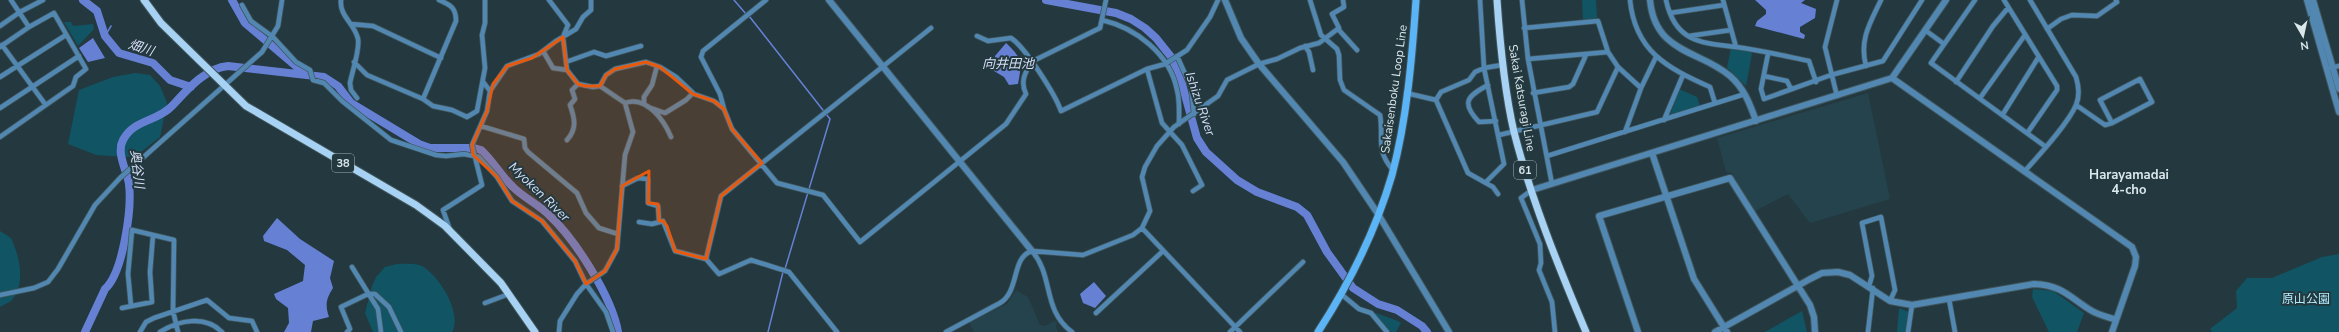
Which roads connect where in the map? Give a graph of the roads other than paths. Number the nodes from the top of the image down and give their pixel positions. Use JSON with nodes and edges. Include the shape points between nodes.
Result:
{"nodes":[{"id":1,"x":11,"y":0,"type":"edge"},
{"id":2,"x":43,"y":0,"type":"edge"},
{"id":3,"x":144,"y":0,"type":"edge"},
{"id":4,"x":282,"y":0,"type":"edge"},
{"id":5,"x":341,"y":0,"type":"edge"},
{"id":6,"x":439,"y":0,"type":"edge"},
{"id":7,"x":485,"y":0,"type":"edge"},
{"id":8,"x":549,"y":0,"type":"edge"},
{"id":9,"x":591,"y":0,"type":"edge"},
{"id":10,"x":766,"y":0,"type":"edge"},
{"id":11,"x":830,"y":0,"type":"edge"},
{"id":12,"x":1218,"y":0,"type":"edge"},
{"id":13,"x":1225,"y":0,"type":"edge"},
{"id":14,"x":1310,"y":0,"type":"edge"},
{"id":15,"x":1343,"y":0,"type":"edge"},
{"id":16,"x":1416,"y":0,"type":"edge"},
{"id":17,"x":1480,"y":0,"type":"edge"},
{"id":18,"x":1497,"y":0,"type":"edge"},
{"id":19,"x":1522,"y":0,"type":"edge"},
{"id":20,"x":1630,"y":0,"type":"edge"},
{"id":21,"x":1650,"y":0,"type":"edge"},
{"id":22,"x":1666,"y":0,"type":"edge"},
{"id":23,"x":1837,"y":0,"type":"edge"},
{"id":24,"x":1881,"y":0,"type":"edge"},
{"id":25,"x":1922,"y":0,"type":"edge"},
{"id":26,"x":1946,"y":0,"type":"edge"},
{"id":27,"x":1975,"y":0,"type":"edge"},
{"id":28,"x":2004,"y":0,"type":"edge"},
{"id":29,"x":2030,"y":0,"type":"edge"},
{"id":30,"x":2116,"y":0,"type":"edge"},
{"id":31,"x":2306,"y":0,"type":"edge"},
{"id":32,"x":2313,"y":0,"type":"edge"},
{"id":33,"x":1106,"y":2,"type":"edge"},
{"id":34,"x":1724,"y":3,"type":"edge"},
{"id":35,"x":242,"y":5,"type":"dead end"},
{"id":36,"x":2008,"y":8,"type":"junction"},
{"id":37,"x":20,"y":12,"type":"junction"},
{"id":38,"x":1670,"y":13,"type":"junction"},
{"id":39,"x":1102,"y":20,"type":"junction"},
{"id":40,"x":351,"y":24,"type":"junction"},
{"id":41,"x":0,"y":26,"type":"edge"},
{"id":42,"x":29,"y":26,"type":"junction"},
{"id":43,"x":930,"y":28,"type":"dead end"},
{"id":44,"x":1524,"y":28,"type":"junction"},
{"id":45,"x":1338,"y":29,"type":"junction"},
{"id":46,"x":2047,"y":29,"type":"junction"},
{"id":47,"x":1731,"y":30,"type":"junction"},
{"id":48,"x":1925,"y":30,"type":"junction"},
{"id":49,"x":66,"y":35,"type":"junction"},
{"id":50,"x":2025,"y":35,"type":"junction"},
{"id":51,"x":977,"y":36,"type":"dead end"},
{"id":52,"x":1689,"y":36,"type":"junction"},
{"id":53,"x":273,"y":37,"type":"junction"},
{"id":54,"x":563,"y":37,"type":"junction"},
{"id":55,"x":1325,"y":39,"type":"junction"},
{"id":56,"x":1944,"y":44,"type":"junction"},
{"id":57,"x":1,"y":46,"type":"edge"},
{"id":58,"x":641,"y":46,"type":"dead end"},
{"id":59,"x":1305,"y":46,"type":"junction"},
{"id":60,"x":1736,"y":47,"type":"junction"},
{"id":61,"x":1187,"y":50,"type":"junction"},
{"id":62,"x":1357,"y":50,"type":"dead end"},
{"id":63,"x":543,"y":51,"type":"junction"},
{"id":64,"x":1608,"y":52,"type":"junction"},
{"id":65,"x":1768,"y":54,"type":"junction"},
{"id":66,"x":1586,"y":55,"type":"junction"},
{"id":67,"x":79,"y":56,"type":"junction"},
{"id":68,"x":1176,"y":57,"type":"junction"},
{"id":69,"x":1656,"y":57,"type":"junction"},
{"id":70,"x":441,"y":58,"type":"junction"},
{"id":71,"x":2038,"y":58,"type":"junction"},
{"id":72,"x":1528,"y":59,"type":"junction"},
{"id":73,"x":354,"y":62,"type":"junction"},
{"id":74,"x":566,"y":62,"type":"junction"},
{"id":75,"x":1031,"y":62,"type":"junction"},
{"id":76,"x":1180,"y":62,"type":"junction"},
{"id":77,"x":1165,"y":64,"type":"junction"},
{"id":78,"x":1259,"y":64,"type":"junction"},
{"id":79,"x":17,"y":65,"type":"junction"},
{"id":80,"x":882,"y":65,"type":"junction"},
{"id":81,"x":1502,"y":65,"type":"junction"},
{"id":82,"x":657,"y":66,"type":"junction"},
{"id":83,"x":1866,"y":66,"type":"junction"},
{"id":84,"x":1618,"y":67,"type":"junction"},
{"id":85,"x":2333,"y":67,"type":"edge"},
{"id":86,"x":1484,"y":68,"type":"junction"},
{"id":87,"x":1147,"y":69,"type":"junction"},
{"id":88,"x":567,"y":70,"type":"junction"},
{"id":89,"x":1313,"y":70,"type":"dead end"},
{"id":90,"x":1683,"y":75,"type":"junction"},
{"id":91,"x":1830,"y":75,"type":"junction"},
{"id":92,"x":1764,"y":76,"type":"junction"},
{"id":93,"x":0,"y":77,"type":"edge"},
{"id":94,"x":1892,"y":78,"type":"junction"},
{"id":95,"x":484,"y":82,"type":"junction"},
{"id":96,"x":1816,"y":82,"type":"junction"},
{"id":97,"x":1956,"y":82,"type":"junction"},
{"id":98,"x":578,"y":84,"type":"junction"},
{"id":99,"x":32,"y":85,"type":"junction"},
{"id":100,"x":1488,"y":85,"type":"junction"},
{"id":101,"x":225,"y":86,"type":"junction"},
{"id":102,"x":600,"y":86,"type":"junction"},
{"id":103,"x":1641,"y":88,"type":"junction"},
{"id":104,"x":2339,"y":88,"type":"edge"},
{"id":105,"x":1791,"y":89,"type":"junction"},
{"id":106,"x":490,"y":91,"type":"junction"},
{"id":107,"x":693,"y":93,"type":"junction"},
{"id":108,"x":1406,"y":93,"type":"junction"},
{"id":109,"x":1533,"y":93,"type":"junction"},
{"id":110,"x":1745,"y":94,"type":"junction"},
{"id":111,"x":1837,"y":96,"type":"junction"},
{"id":112,"x":357,"y":98,"type":"dead end"},
{"id":113,"x":1980,"y":98,"type":"junction"},
{"id":114,"x":423,"y":99,"type":"junction"},
{"id":115,"x":1436,"y":100,"type":"junction"},
{"id":116,"x":625,"y":103,"type":"junction"},
{"id":117,"x":644,"y":103,"type":"junction"},
{"id":118,"x":1715,"y":103,"type":"junction"},
{"id":119,"x":45,"y":104,"type":"junction"},
{"id":120,"x":2076,"y":105,"type":"junction"},
{"id":121,"x":648,"y":107,"type":"junction"},
{"id":122,"x":0,"y":108,"type":"edge"},
{"id":123,"x":724,"y":109,"type":"junction"},
{"id":124,"x":2339,"y":112,"type":"edge"},
{"id":125,"x":1194,"y":114,"type":"junction"},
{"id":126,"x":2003,"y":114,"type":"junction"},
{"id":127,"x":1664,"y":120,"type":"junction"},
{"id":128,"x":1496,"y":121,"type":"junction"},
{"id":129,"x":1756,"y":121,"type":"junction"},
{"id":130,"x":2112,"y":123,"type":"junction"},
{"id":131,"x":1179,"y":124,"type":"junction"},
{"id":132,"x":481,"y":126,"type":"junction"},
{"id":133,"x":1539,"y":126,"type":"junction"},
{"id":134,"x":0,"y":129,"type":"edge"},
{"id":135,"x":1514,"y":131,"type":"junction"},
{"id":136,"x":1624,"y":132,"type":"junction"},
{"id":137,"x":2028,"y":132,"type":"junction"},
{"id":138,"x":1170,"y":133,"type":"junction"},
{"id":139,"x":1498,"y":135,"type":"junction"},
{"id":140,"x":2,"y":136,"type":"edge"},
{"id":141,"x":670,"y":137,"type":"dead end"},
{"id":142,"x":568,"y":140,"type":"dead end"},
{"id":143,"x":2046,"y":147,"type":"junction"},
{"id":144,"x":1652,"y":153,"type":"junction"},
{"id":145,"x":473,"y":155,"type":"junction"},
{"id":146,"x":1547,"y":156,"type":"junction"},
{"id":147,"x":960,"y":161,"type":"junction"},
{"id":148,"x":762,"y":163,"type":"junction"},
{"id":149,"x":1393,"y":170,"type":"junction"},
{"id":150,"x":2025,"y":171,"type":"junction"},
{"id":151,"x":1486,"y":182,"type":"junction"},
{"id":152,"x":1552,"y":184,"type":"junction"},
{"id":153,"x":622,"y":186,"type":"junction"},
{"id":154,"x":1532,"y":190,"type":"junction"},
{"id":155,"x":1192,"y":191,"type":"dead end"},
{"id":156,"x":1498,"y":194,"type":"dead end"},
{"id":157,"x":1667,"y":197,"type":"junction"},
{"id":158,"x":1378,"y":214,"type":"junction"},
{"id":159,"x":659,"y":221,"type":"junction"},
{"id":160,"x":639,"y":222,"type":"dead end"},
{"id":161,"x":1142,"y":228,"type":"junction"},
{"id":162,"x":451,"y":232,"type":"junction"},
{"id":163,"x":618,"y":234,"type":"junction"},
{"id":164,"x":153,"y":235,"type":"junction"},
{"id":165,"x":1032,"y":251,"type":"junction"},
{"id":166,"x":1163,"y":251,"type":"junction"},
{"id":167,"x":706,"y":259,"type":"junction"},
{"id":168,"x":1303,"y":262,"type":"dead end"},
{"id":169,"x":352,"y":267,"type":"dead end"},
{"id":170,"x":586,"y":284,"type":"junction"},
{"id":171,"x":1798,"y":286,"type":"junction"},
{"id":172,"x":1871,"y":287,"type":"junction"},
{"id":173,"x":368,"y":294,"type":"junction"},
{"id":174,"x":509,"y":294,"type":"junction"},
{"id":175,"x":1341,"y":294,"type":"junction"},
{"id":176,"x":0,"y":295,"type":"edge"},
{"id":177,"x":1949,"y":299,"type":"junction"},
{"id":178,"x":1890,"y":301,"type":"junction"},
{"id":179,"x":485,"y":303,"type":"dead end"},
{"id":180,"x":131,"y":306,"type":"junction"},
{"id":181,"x":1912,"y":306,"type":"junction"},
{"id":182,"x":122,"y":308,"type":"dead end"},
{"id":183,"x":173,"y":311,"type":"junction"},
{"id":184,"x":1096,"y":313,"type":"dead end"},
{"id":185,"x":2116,"y":320,"type":"junction"},
{"id":186,"x":176,"y":325,"type":"junction"},
{"id":187,"x":1235,"y":327,"type":"junction"},
{"id":188,"x":1725,"y":330,"type":"edge"},
{"id":189,"x":140,"y":332,"type":"edge"},
{"id":190,"x":160,"y":332,"type":"edge"},
{"id":191,"x":178,"y":332,"type":"edge"},
{"id":192,"x":222,"y":332,"type":"edge"},
{"id":193,"x":257,"y":332,"type":"edge"},
{"id":194,"x":347,"y":332,"type":"edge"},
{"id":195,"x":381,"y":332,"type":"edge"},
{"id":196,"x":401,"y":332,"type":"edge"},
{"id":197,"x":535,"y":332,"type":"edge"},
{"id":198,"x":559,"y":332,"type":"edge"},
{"id":199,"x":613,"y":332,"type":"edge"},
{"id":200,"x":837,"y":332,"type":"edge"},
{"id":201,"x":946,"y":332,"type":"edge"},
{"id":202,"x":1072,"y":332,"type":"edge"},
{"id":203,"x":1230,"y":332,"type":"edge"},
{"id":204,"x":1240,"y":332,"type":"edge"},
{"id":205,"x":1318,"y":332,"type":"edge"},
{"id":206,"x":1387,"y":332,"type":"edge"},
{"id":207,"x":1449,"y":332,"type":"edge"},
{"id":208,"x":1555,"y":332,"type":"edge"},
{"id":209,"x":1586,"y":332,"type":"edge"},
{"id":210,"x":1638,"y":332,"type":"edge"},
{"id":211,"x":1715,"y":332,"type":"edge"},
{"id":212,"x":1815,"y":332,"type":"edge"},
{"id":213,"x":1868,"y":332,"type":"edge"},
{"id":214,"x":1908,"y":332,"type":"edge"},
{"id":215,"x":1955,"y":332,"type":"edge"},
{"id":216,"x":2112,"y":332,"type":"edge"}],
"edges":[{"from":1,"to":37,"type":"street"},
{"from":2,"to":37,"type":"street"},
{"from":3,"to":101,"type":"main road","number":"38","via":[[162,23]]},
{"from":4,"to":53,"type":"street","via":[[278,26]]},
{"from":5,"to":40,"type":"street","via":[[341,10]]},
{"from":6,"to":70,"type":"street","via":[[452,5],[456,13],[456,21]]},
{"from":7,"to":95,"type":"street","via":[[482,35]]},
{"from":8,"to":54,"type":"street","via":[[567,21]]},
{"from":9,"to":54,"type":"street","via":[[591,10],[576,29]]},
{"from":10,"to":123,"type":"street","via":[[703,51],[701,57],[720,94]]},
{"from":11,"to":80,"type":"street"},
{"from":12,"to":61,"type":"street","via":[[1210,17]]},
{"from":13,"to":78,"type":"street","via":[[1241,38]]},
{"from":14,"to":55,"type":"street","via":[[1321,35]]},
{"from":15,"to":45,"type":"street","via":[[1342,8],[1332,14]]},
{"from":16,"to":108,"type":"main road","name":"Sakaisenboku Loop Line"},
{"from":17,"to":86,"type":"street"},
{"from":18,"to":81,"type":"main road","name":"Sakai Katsuragi Line","number":"61"},
{"from":19,"to":44,"type":"street"},
{"from":20,"to":69,"type":"street","via":[[1634,25],[1639,36]]},
{"from":21,"to":110,"type":"street","via":[[1656,22],[1670,41],[1681,50],[1723,71]]},
{"from":22,"to":38,"type":"street"},
{"from":23,"to":91,"type":"street","via":[[1825,47]]},
{"from":24,"to":83,"type":"street","via":[[1864,36],[1863,56]]},
{"from":25,"to":83,"type":"street","via":[[1883,61]]},
{"from":26,"to":48,"type":"street"},
{"from":27,"to":56,"type":"street"},
{"from":28,"to":36,"type":"street"},
{"from":29,"to":46,"type":"street"},
{"from":30,"to":46,"type":"street","via":[[2117,2],[2097,16],[2072,15]]},
{"from":31,"to":85,"type":"street"},
{"from":32,"to":85,"type":"street"},
{"from":33,"to":39,"type":"street"},
{"from":34,"to":38,"type":"street"},
{"from":34,"to":47,"type":"street"},
{"from":35,"to":53,"type":"street","via":[[251,21]]},
{"from":36,"to":50,"type":"street"},
{"from":36,"to":97,"type":"street"},
{"from":37,"to":41,"type":"street"},
{"from":37,"to":42,"type":"street"},
{"from":38,"to":52,"type":"street","via":[[1678,26]]},
{"from":39,"to":75,"type":"street","via":[[1100,28]]},
{"from":39,"to":77,"type":"street","via":[[1124,26],[1144,38]]},
{"from":40,"to":70,"type":"street","via":[[373,26]]},
{"from":40,"to":73,"type":"street","via":[[358,40]]},
{"from":42,"to":49,"type":"street","via":[[54,13]]},
{"from":42,"to":57,"type":"street"},
{"from":43,"to":80,"type":"street"},
{"from":44,"to":64,"type":"street","via":[[1598,21]]},
{"from":44,"to":72,"type":"street"},
{"from":45,"to":55,"type":"street"},
{"from":45,"to":62,"type":"street"},
{"from":46,"to":120,"type":"street","via":[[2076,78],[2079,87]]},
{"from":47,"to":52,"type":"street"},
{"from":47,"to":60,"type":"street"},
{"from":48,"to":56,"type":"street"},
{"from":48,"to":94,"type":"street"},
{"from":49,"to":67,"type":"street"},
{"from":49,"to":79,"type":"street"},
{"from":50,"to":71,"type":"street"},
{"from":50,"to":113,"type":"street"},
{"from":51,"to":75,"type":"street","via":[[988,41],[1011,38],[1021,46]]},
{"from":52,"to":60,"type":"street","via":[[1706,44]]},
{"from":53,"to":101,"type":"street","via":[[262,52]]},
{"from":53,"to":145,"type":"street","via":[[296,62],[310,70],[313,80],[324,83],[342,101],[391,140],[436,155]]},
{"from":54,"to":63,"type":"street"},
{"from":54,"to":74,"type":"street"},
{"from":55,"to":59,"type":"street"},
{"from":55,"to":149,"type":"street","via":[[1339,55],[1340,80],[1344,90],[1380,115],[1384,160]]},
{"from":56,"to":97,"type":"street","via":[[1931,63]]},
{"from":57,"to":79,"type":"street"},
{"from":58,"to":74,"type":"street","via":[[606,56],[594,52]]},
{"from":59,"to":78,"type":"street"},
{"from":59,"to":89,"type":"street"},
{"from":60,"to":65,"type":"street"},
{"from":61,"to":68,"type":"street"},
{"from":61,"to":76,"type":"street"},
{"from":63,"to":88,"type":"street","via":[[553,68]]},
{"from":63,"to":106,"type":"street","via":[[532,58],[507,66]]},
{"from":64,"to":66,"type":"street"},
{"from":64,"to":84,"type":"street"},
{"from":65,"to":92,"type":"street"},
{"from":65,"to":96,"type":"street","via":[[1809,61]]},
{"from":66,"to":72,"type":"street"},
{"from":66,"to":109,"type":"street","via":[[1573,84],[1569,87]]},
{"from":67,"to":99,"type":"street"},
{"from":67,"to":119,"type":"street","via":[[86,69],[76,77],[73,86]]},
{"from":68,"to":76,"type":"street"},
{"from":68,"to":77,"type":"street"},
{"from":69,"to":90,"type":"street"},
{"from":69,"to":103,"type":"street"},
{"from":70,"to":114,"type":"street"},
{"from":71,"to":126,"type":"street"},
{"from":71,"to":137,"type":"street","via":[[2057,90]]},
{"from":72,"to":109,"type":"street"},
{"from":73,"to":112,"type":"street","via":[[350,83],[351,90]]},
{"from":73,"to":114,"type":"street","via":[[367,76]]},
{"from":74,"to":88,"type":"street"},
{"from":75,"to":87,"type":"street","via":[[1061,111]]},
{"from":75,"to":147,"type":"street","via":[[1025,72],[1025,99],[1006,124]]},
{"from":76,"to":125,"type":"street","via":[[1191,87]]},
{"from":77,"to":87,"type":"street"},
{"from":77,"to":131,"type":"street","via":[[1177,90]]},
{"from":78,"to":125,"type":"street","via":[[1227,80],[1218,96]]},
{"from":78,"to":158,"type":"street","via":[[1343,162]]},
{"from":79,"to":93,"type":"street"},
{"from":79,"to":99,"type":"street"},
{"from":80,"to":147,"type":"street"},
{"from":80,"to":148,"type":"street"},
{"from":81,"to":86,"type":"street"},
{"from":81,"to":135,"type":"main road","name":"Sakai Katsuragi Line","number":"61"},
{"from":82,"to":102,"type":"street","via":[[646,62],[615,69],[606,75]]},
{"from":82,"to":107,"type":"street","via":[[676,77]]},
{"from":82,"to":117,"type":"street"},
{"from":83,"to":91,"type":"street"},
{"from":84,"to":103,"type":"street"},
{"from":84,"to":133,"type":"street","via":[[1597,112]]},
{"from":85,"to":104,"type":"street"},
{"from":85,"to":124,"type":"street"},
{"from":86,"to":100,"type":"street"},
{"from":86,"to":115,"type":"street","via":[[1475,72],[1469,80],[1441,92]]},
{"from":87,"to":138,"type":"street","via":[[1160,117]]},
{"from":88,"to":98,"type":"street"},
{"from":90,"to":118,"type":"street","via":[[1710,87]]},
{"from":90,"to":127,"type":"street"},
{"from":91,"to":96,"type":"street"},
{"from":91,"to":111,"type":"street"},
{"from":92,"to":105,"type":"street","via":[[1787,81]]},
{"from":92,"to":105,"type":"street","via":[[1761,89],[1764,99]]},
{"from":94,"to":111,"type":"street"},
{"from":94,"to":150,"type":"street"},
{"from":95,"to":106,"type":"street"},
{"from":95,"to":114,"type":"street","via":[[477,111],[467,117],[452,110],[433,106]]},
{"from":96,"to":105,"type":"street"},
{"from":97,"to":113,"type":"street"},
{"from":98,"to":102,"type":"street"},
{"from":98,"to":142,"type":"street","via":[[572,90],[575,99],[570,106],[575,131]]},
{"from":99,"to":119,"type":"street"},
{"from":99,"to":122,"type":"street"},
{"from":100,"to":128,"type":"street"},
{"from":100,"to":128,"type":"street","via":[[1468,98],[1471,114],[1479,122]]},
{"from":101,"to":162,"type":"main road","number":"38","via":[[246,106],[416,205]]},
{"from":101,"to":176,"type":"street","via":[[120,178],[95,205],[48,282],[34,288]]},
{"from":102,"to":116,"type":"street"},
{"from":103,"to":136,"type":"street"},
{"from":106,"to":132,"type":"street"},
{"from":107,"to":121,"type":"street","via":[[666,113]]},
{"from":107,"to":123,"type":"street","via":[[714,101]]},
{"from":108,"to":115,"type":"street"},
{"from":108,"to":149,"type":"main road","name":"Sakaisenboku Loop Line","via":[[1401,136]]},
{"from":109,"to":133,"type":"street"},
{"from":110,"to":118,"type":"street"},
{"from":110,"to":129,"type":"street"},
{"from":111,"to":129,"type":"street"},
{"from":113,"to":126,"type":"street"},
{"from":115,"to":151,"type":"street","via":[[1468,173]]},
{"from":116,"to":117,"type":"street"},
{"from":116,"to":153,"type":"street","via":[[633,132],[625,155]]},
{"from":117,"to":121,"type":"street"},
{"from":118,"to":127,"type":"street"},
{"from":119,"to":140,"type":"street"},
{"from":120,"to":130,"type":"street","via":[[2105,125]]},
{"from":120,"to":143,"type":"street"},
{"from":121,"to":141,"type":"street","via":[[666,126]]},
{"from":123,"to":148,"type":"street","via":[[732,129]]},
{"from":125,"to":131,"type":"street"},
{"from":126,"to":137,"type":"street"},
{"from":127,"to":136,"type":"street"},
{"from":128,"to":139,"type":"street"},
{"from":129,"to":144,"type":"street"},
{"from":130,"to":130,"type":"street","via":[[2152,102],[2140,78],[2100,100]]},
{"from":131,"to":138,"type":"street"},
{"from":132,"to":145,"type":"street","via":[[472,145]]},
{"from":132,"to":163,"type":"street","via":[[524,139],[528,152],[577,193],[586,213],[599,228]]},
{"from":133,"to":135,"type":"street"},
{"from":133,"to":146,"type":"street"},
{"from":134,"to":140,"type":"street"},
{"from":135,"to":139,"type":"street"},
{"from":135,"to":154,"type":"main road","name":"Sakai Katsuragi Line","number":"61"},
{"from":136,"to":146,"type":"street"},
{"from":137,"to":143,"type":"street"},
{"from":138,"to":155,"type":"street","via":[[1182,145],[1202,185]]},
{"from":138,"to":161,"type":"street","via":[[1157,146],[1143,172],[1150,211]]},
{"from":139,"to":151,"type":"street","via":[[1504,164]]},
{"from":143,"to":150,"type":"street"},
{"from":144,"to":152,"type":"street"},
{"from":144,"to":157,"type":"street"},
{"from":145,"to":162,"type":"street","via":[[482,185],[443,210]]},
{"from":145,"to":170,"type":"street","via":[[484,162],[497,177],[512,201],[542,220],[575,261]]},
{"from":146,"to":152,"type":"street"},
{"from":147,"to":148,"type":"street","via":[[860,242],[823,196],[777,183]]},
{"from":147,"to":165,"type":"street"},
{"from":148,"to":167,"type":"street","via":[[722,196]]},
{"from":149,"to":158,"type":"main road","name":"Sakaisenboku Loop Line"},
{"from":150,"to":185,"type":"street","via":[[2132,247],[2136,257],[2135,266]]},
{"from":151,"to":156,"type":"street"},
{"from":152,"to":154,"type":"street"},
{"from":153,"to":159,"type":"street","via":[[638,178],[648,179],[648,203],[658,206]]},
{"from":153,"to":163,"type":"street"},
{"from":154,"to":208,"type":"street","via":[[1521,198],[1540,244],[1539,270],[1552,302]]},
{"from":154,"to":209,"type":"main road","name":"Sakai Katsuragi Line","number":"61"},
{"from":157,"to":171,"type":"street","via":[[1730,178]]},
{"from":157,"to":188,"type":"street","via":[[1694,279]]},
{"from":157,"to":210,"type":"street","via":[[1599,216]]},
{"from":158,"to":175,"type":"main road","name":"Sakaisenboku Loop Line"},
{"from":158,"to":207,"type":"street"},
{"from":159,"to":160,"type":"street","via":[[652,224]]},
{"from":159,"to":167,"type":"street","via":[[663,220],[675,251]]},
{"from":161,"to":165,"type":"street","via":[[1133,235],[1083,255]]},
{"from":161,"to":166,"type":"street"},
{"from":162,"to":174,"type":"main road","number":"38"},
{"from":163,"to":170,"type":"street","via":[[617,249],[605,271]]},
{"from":164,"to":180,"type":"street","via":[[150,272],[152,302]]},
{"from":164,"to":180,"type":"street","via":[[132,230],[128,274]]},
{"from":164,"to":183,"type":"street","via":[[174,240]]},
{"from":165,"to":201,"type":"street","via":[[1025,253],[1021,258],[1014,287],[1002,302]]},
{"from":165,"to":202,"type":"street","via":[[1042,264],[1050,304],[1064,326]]},
{"from":166,"to":184,"type":"street"},
{"from":166,"to":187,"type":"street"},
{"from":167,"to":200,"type":"street","via":[[719,274],[751,260],[789,272]]},
{"from":168,"to":187,"type":"street"},
{"from":169,"to":173,"type":"street"},
{"from":170,"to":198,"type":"street","via":[[560,321]]},
{"from":170,"to":199,"type":"street","via":[[606,312]]},
{"from":171,"to":172,"type":"street","via":[[1822,273],[1838,272],[1850,275]]},
{"from":171,"to":188,"type":"street"},
{"from":171,"to":212,"type":"street","via":[[1810,305]]},
{"from":172,"to":178,"type":"street"},
{"from":172,"to":178,"type":"street","via":[[1872,276],[1862,223],[1881,218],[1895,290]]},
{"from":172,"to":213,"type":"street"},
{"from":173,"to":194,"type":"street","via":[[341,307],[350,329]]},
{"from":173,"to":195,"type":"street","via":[[378,309]]},
{"from":173,"to":196,"type":"street","via":[[375,294],[390,307]]},
{"from":174,"to":179,"type":"street"},
{"from":174,"to":197,"type":"main road","number":"38"},
{"from":175,"to":205,"type":"main road","name":"Sakaisenboku Loop Line"},
{"from":175,"to":206,"type":"street","via":[[1359,309],[1371,313]]},
{"from":177,"to":181,"type":"street"},
{"from":177,"to":185,"type":"street","via":[[2034,284],[2048,284],[2069,294],[2094,312]]},
{"from":177,"to":215,"type":"street"},
{"from":178,"to":181,"type":"street"},
{"from":180,"to":182,"type":"street"},
{"from":181,"to":214,"type":"street"},
{"from":183,"to":186,"type":"street"},
{"from":183,"to":189,"type":"street","via":[[150,320]]},
{"from":183,"to":193,"type":"street","via":[[207,300],[229,318],[252,320]]},
{"from":185,"to":216,"type":"street"},
{"from":186,"to":190,"type":"street"},
{"from":186,"to":191,"type":"street"},
{"from":186,"to":192,"type":"street","via":[[198,320],[209,322]]},
{"from":187,"to":203,"type":"street"},
{"from":187,"to":204,"type":"street"},
{"from":188,"to":211,"type":"street"}]}
